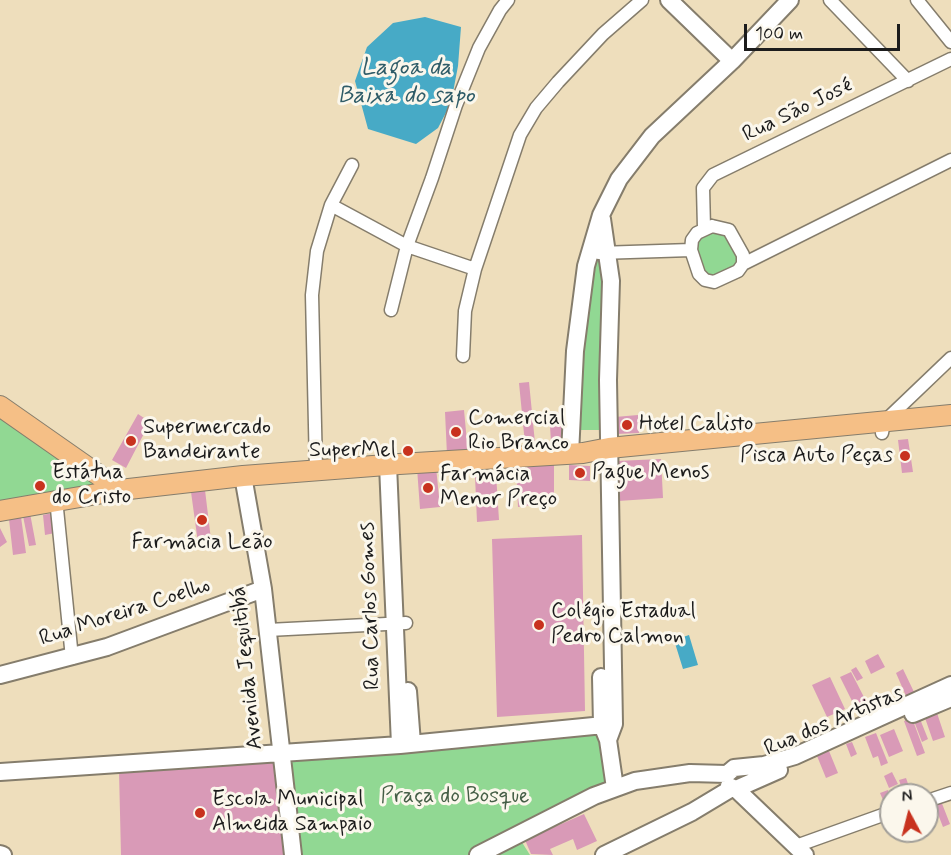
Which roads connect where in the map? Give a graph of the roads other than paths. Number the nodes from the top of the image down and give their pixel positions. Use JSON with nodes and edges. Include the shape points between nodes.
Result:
{"nodes":[{"id":1,"x":508,"y":0,"type":"edge"},
{"id":2,"x":642,"y":0,"type":"edge"},
{"id":3,"x":669,"y":0,"type":"edge"},
{"id":4,"x":790,"y":0,"type":"edge"},
{"id":5,"x":830,"y":0,"type":"edge"},
{"id":6,"x":917,"y":0,"type":"edge"},
{"id":7,"x":951,"y":42,"type":"edge"},
{"id":8,"x":951,"y":59,"type":"edge"},
{"id":9,"x":732,"y":61,"type":"junction"},
{"id":10,"x":908,"y":81,"type":"junction"},
{"id":11,"x":951,"y":160,"type":"edge"},
{"id":12,"x":352,"y":165,"type":"dead end"},
{"id":13,"x":331,"y":205,"type":"junction"},
{"id":14,"x":601,"y":215,"type":"junction"},
{"id":15,"x":704,"y":228,"type":"junction"},
{"id":16,"x":406,"y":246,"type":"junction"},
{"id":17,"x":691,"y":250,"type":"junction"},
{"id":18,"x":589,"y":253,"type":"junction"},
{"id":19,"x":608,"y":254,"type":"junction"},
{"id":20,"x":743,"y":264,"type":"junction"},
{"id":21,"x":475,"y":269,"type":"junction"},
{"id":22,"x":391,"y":309,"type":"dead end"},
{"id":23,"x":463,"y":356,"type":"dead end"},
{"id":24,"x":951,"y":358,"type":"edge"},
{"id":25,"x":0,"y":406,"type":"edge"},
{"id":26,"x":951,"y":415,"type":"edge"},
{"id":27,"x":907,"y":418,"type":"junction"},
{"id":28,"x":951,"y":426,"type":"edge"},
{"id":29,"x":595,"y":454,"type":"junction"},
{"id":30,"x":393,"y":464,"type":"junction"},
{"id":31,"x":316,"y":469,"type":"junction"},
{"id":32,"x":243,"y":476,"type":"junction"},
{"id":33,"x":120,"y":490,"type":"junction"},
{"id":34,"x":56,"y":499,"type":"junction"},
{"id":35,"x":0,"y":511,"type":"edge"},
{"id":36,"x":263,"y":589,"type":"junction"},
{"id":37,"x":400,"y":623,"type":"junction"},
{"id":38,"x":268,"y":630,"type":"junction"},
{"id":39,"x":72,"y":658,"type":"junction"},
{"id":40,"x":0,"y":675,"type":"edge"},
{"id":41,"x":951,"y":685,"type":"edge"},
{"id":42,"x":951,"y":698,"type":"edge"},
{"id":43,"x":879,"y":722,"type":"junction"},
{"id":44,"x":608,"y":730,"type":"junction"},
{"id":45,"x":406,"y":744,"type":"junction"},
{"id":46,"x":279,"y":754,"type":"junction"},
{"id":47,"x":0,"y":772,"type":"edge"},
{"id":48,"x":737,"y":780,"type":"junction"},
{"id":49,"x":615,"y":788,"type":"junction"},
{"id":50,"x":879,"y":817,"type":"edge"},
{"id":51,"x":801,"y":851,"type":"edge"},
{"id":52,"x":292,"y":855,"type":"edge"},
{"id":53,"x":478,"y":855,"type":"edge"},
{"id":54,"x":604,"y":855,"type":"edge"}],
"edges":[{"from":1,"to":16,"type":"street","via":[[479,48]]},
{"from":2,"to":21,"type":"street","via":[[597,41],[536,108],[520,135]]},
{"from":3,"to":9,"type":"street"},
{"from":4,"to":9,"type":"street"},
{"from":5,"to":10,"type":"street"},
{"from":6,"to":7,"type":"street"},
{"from":8,"to":10,"type":"street","name":"Rua São José"},
{"from":9,"to":14,"type":"street","via":[[651,136],[619,179]]},
{"from":10,"to":15,"type":"street","name":"Rua São José","via":[[713,175],[703,188]]},
{"from":11,"to":20,"type":"street"},
{"from":12,"to":13,"type":"street"},
{"from":13,"to":16,"type":"street"},
{"from":13,"to":31,"type":"street","via":[[317,251],[312,295]]},
{"from":14,"to":18,"type":"street"},
{"from":14,"to":19,"type":"street"},
{"from":15,"to":17,"type":"street","via":[[692,240]]},
{"from":15,"to":20,"type":"street","via":[[729,230],[742,248]]},
{"from":16,"to":21,"type":"street"},
{"from":16,"to":22,"type":"street"},
{"from":17,"to":19,"type":"street"},
{"from":17,"to":20,"type":"street","via":[[695,266],[705,280],[714,282],[729,277]]},
{"from":18,"to":19,"type":"street"},
{"from":18,"to":29,"type":"street","via":[[575,351]]},
{"from":19,"to":29,"type":"street","via":[[611,281]]},
{"from":21,"to":23,"type":"street","via":[[465,311]]},
{"from":24,"to":27,"type":"street"},
{"from":25,"to":33,"type":"main road"},
{"from":26,"to":27,"type":"main road"},
{"from":27,"to":28,"type":"main road"},
{"from":27,"to":29,"type":"main road","via":[[883,428]]},
{"from":29,"to":30,"type":"main road"},
{"from":29,"to":44,"type":"street"},
{"from":30,"to":31,"type":"main road"},
{"from":30,"to":37,"type":"street","name":"Rua Carlos Gomes"},
{"from":31,"to":32,"type":"main road"},
{"from":32,"to":33,"type":"main road"},
{"from":32,"to":36,"type":"street","name":"Avenida Jequitibá"},
{"from":33,"to":34,"type":"main road"},
{"from":34,"to":35,"type":"main road"},
{"from":34,"to":39,"type":"street"},
{"from":36,"to":38,"type":"street","name":"Avenida Jequitibá"},
{"from":36,"to":39,"type":"street","name":"Rua Moreira Coelho"},
{"from":37,"to":38,"type":"street"},
{"from":37,"to":45,"type":"street","name":"Rua Carlos Gomes"},
{"from":38,"to":46,"type":"street","name":"Avenida Jequitibá"},
{"from":39,"to":40,"type":"street","name":"Rua Moreira Coelho"},
{"from":41,"to":43,"type":"street"},
{"from":42,"to":43,"type":"street","name":"Rua dos Artistas"},
{"from":43,"to":48,"type":"street","name":"Rua dos Artistas"},
{"from":44,"to":45,"type":"street"},
{"from":44,"to":49,"type":"street"},
{"from":45,"to":46,"type":"street"},
{"from":46,"to":47,"type":"street"},
{"from":46,"to":52,"type":"street","name":"Avenida Jequitibá"},
{"from":48,"to":49,"type":"street","via":[[690,773],[654,776]]},
{"from":48,"to":51,"type":"street"},
{"from":48,"to":54,"type":"street","name":"Rua dos Artistas","via":[[692,812]]},
{"from":49,"to":53,"type":"street"},
{"from":50,"to":51,"type":"street"}]}
